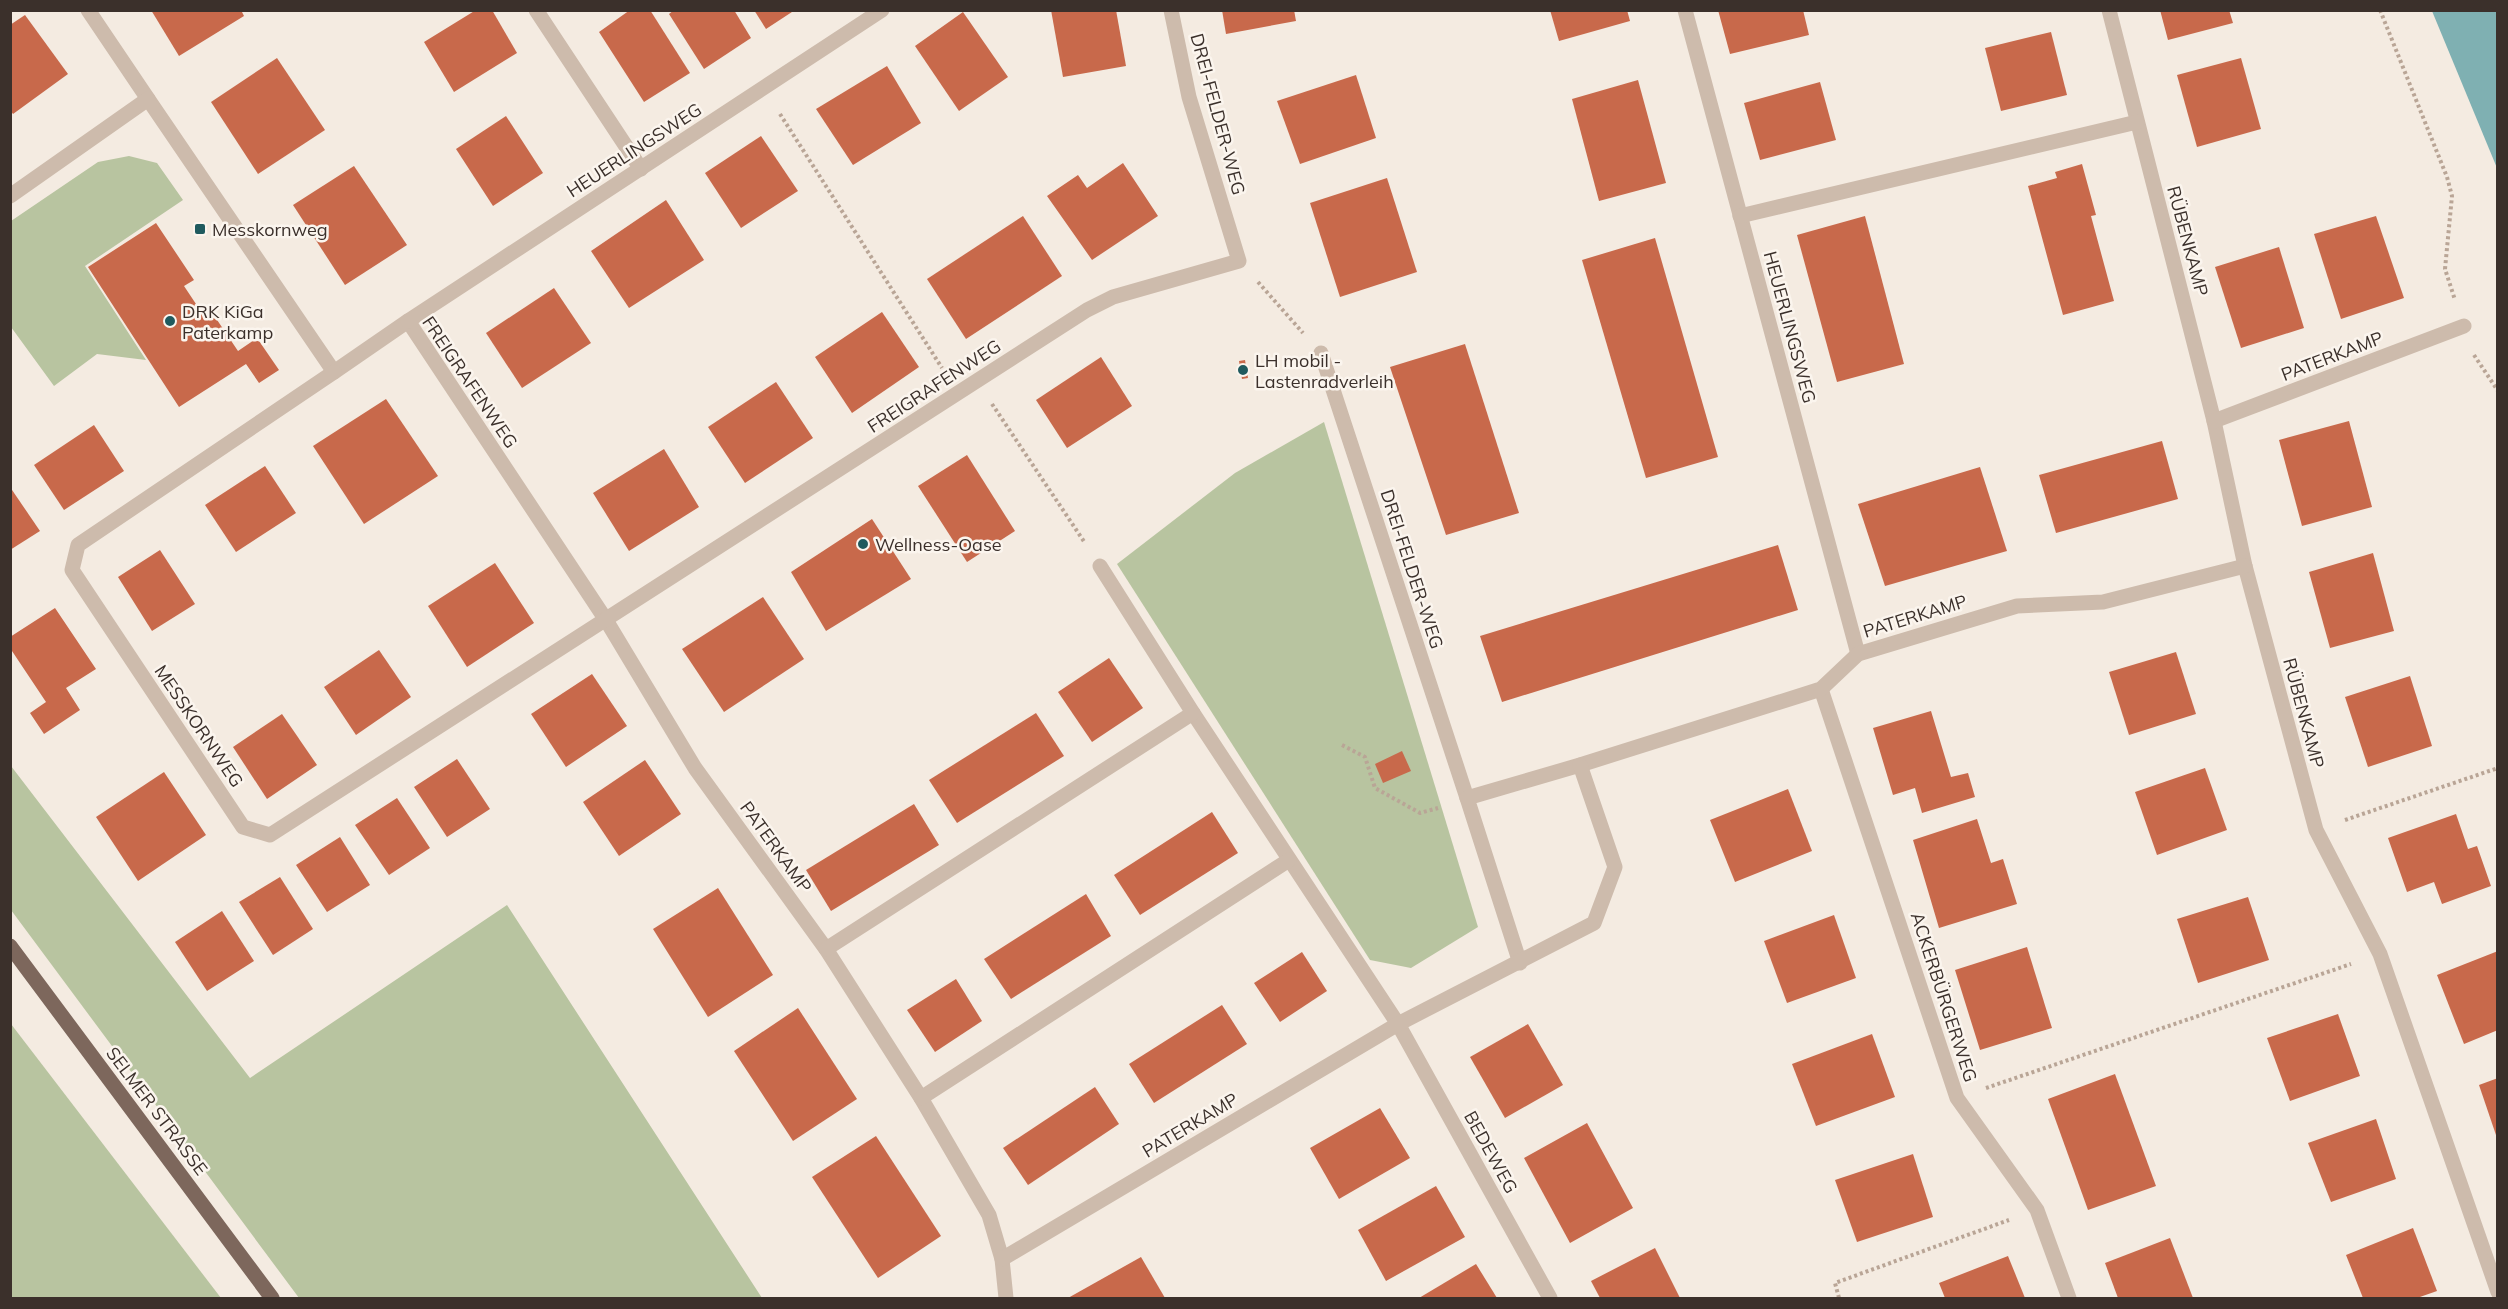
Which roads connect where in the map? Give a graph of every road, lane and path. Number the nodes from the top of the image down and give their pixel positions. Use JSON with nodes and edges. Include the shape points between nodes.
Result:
{"nodes":[{"id":1,"x":88,"y":10,"type":"edge"},
{"id":2,"x":536,"y":10,"type":"edge"},
{"id":3,"x":882,"y":10,"type":"edge"},
{"id":4,"x":1171,"y":10,"type":"edge"},
{"id":5,"x":1685,"y":10,"type":"edge"},
{"id":6,"x":2109,"y":10,"type":"edge"},
{"id":7,"x":2379,"y":10,"type":"edge"},
{"id":8,"x":764,"y":88,"type":"junction"},
{"id":9,"x":147,"y":99,"type":"junction"},
{"id":10,"x":2137,"y":122,"type":"junction"},
{"id":11,"x":641,"y":169,"type":"junction"},
{"id":12,"x":10,"y":196,"type":"edge"},
{"id":13,"x":1740,"y":216,"type":"junction"},
{"id":14,"x":1239,"y":261,"type":"junction"},
{"id":15,"x":408,"y":321,"type":"junction"},
{"id":16,"x":2464,"y":326,"type":"junction"},
{"id":17,"x":1321,"y":353,"type":"joint"},
{"id":18,"x":334,"y":372,"type":"junction"},
{"id":19,"x":977,"y":381,"type":"junction"},
{"id":20,"x":2498,"y":391,"type":"edge"},
{"id":21,"x":959,"y":394,"type":"junction"},
{"id":22,"x":2214,"y":421,"type":"junction"},
{"id":23,"x":1100,"y":566,"type":"joint"},
{"id":24,"x":2245,"y":566,"type":"junction"},
{"id":25,"x":606,"y":620,"type":"junction"},
{"id":26,"x":1858,"y":654,"type":"junction"},
{"id":27,"x":1821,"y":689,"type":"junction"},
{"id":28,"x":1193,"y":713,"type":"junction"},
{"id":29,"x":1342,"y":745,"type":"dead end"},
{"id":30,"x":1580,"y":765,"type":"junction"},
{"id":31,"x":696,"y":768,"type":"joint"},
{"id":32,"x":2498,"y":768,"type":"edge"},
{"id":33,"x":1467,"y":798,"type":"junction"},
{"id":34,"x":2316,"y":830,"type":"junction"},
{"id":35,"x":1289,"y":860,"type":"junction"},
{"id":36,"x":10,"y":946,"type":"edge"},
{"id":37,"x":826,"y":949,"type":"junction"},
{"id":38,"x":2380,"y":954,"type":"junction"},
{"id":39,"x":1520,"y":963,"type":"junction"},
{"id":40,"x":1398,"y":1024,"type":"junction"},
{"id":41,"x":921,"y":1098,"type":"junction"},
{"id":42,"x":1957,"y":1098,"type":"junction"},
{"id":43,"x":2037,"y":1210,"type":"junction"},
{"id":44,"x":1002,"y":1259,"type":"junction"},
{"id":45,"x":2498,"y":1292,"type":"edge"},
{"id":46,"x":272,"y":1299,"type":"edge"},
{"id":47,"x":1006,"y":1299,"type":"edge"},
{"id":48,"x":1550,"y":1299,"type":"edge"},
{"id":49,"x":1839,"y":1299,"type":"edge"},
{"id":50,"x":2070,"y":1299,"type":"edge"}],
"edges":[{"from":1,"to":9,"type":"street"},
{"from":2,"to":11,"type":"street"},
{"from":3,"to":8,"type":"street","name":"HEUERLINGSWEG"},
{"from":4,"to":14,"type":"street","name":"DREI-FELDER-WEG","via":[[1189,96]]},
{"from":5,"to":13,"type":"street","name":"HEUERLINGSWEG"},
{"from":6,"to":10,"type":"street","name":"RÜBENKAMP"},
{"from":7,"to":16,"type":"path","via":[[2447,177],[2452,196],[2445,269]]},
{"from":8,"to":11,"type":"street","name":"HEUERLINGSWEG"},
{"from":8,"to":21,"type":"path"},
{"from":9,"to":12,"type":"street"},
{"from":9,"to":18,"type":"street"},
{"from":10,"to":13,"type":"street"},
{"from":10,"to":22,"type":"street","name":"RÜBENKAMP"},
{"from":11,"to":15,"type":"street","name":"HEUERLINGSWEG"},
{"from":13,"to":26,"type":"street","name":"HEUERLINGSWEG"},
{"from":14,"to":17,"type":"path"},
{"from":14,"to":19,"type":"street","name":"FREIGRAFENWEG","via":[[1113,297]]},
{"from":15,"to":18,"type":"street","name":"FREIGRAFENWEG"},
{"from":15,"to":25,"type":"street","name":"FREIGRAFENWEG"},
{"from":16,"to":20,"type":"path","via":[[2476,361]]},
{"from":16,"to":22,"type":"street","name":"PATERKAMP"},
{"from":17,"to":33,"type":"street","name":"DREI-FELDER-WEG"},
{"from":18,"to":25,"type":"street","name":"MESSKORNWEG","via":[[78,545],[72,570],[243,827],[270,835]]},
{"from":19,"to":21,"type":"street","name":"FREIGRAFENWEG"},
{"from":19,"to":23,"type":"path"},
{"from":21,"to":25,"type":"street","name":"FREIGRAFENWEG"},
{"from":22,"to":24,"type":"street","name":"RÜBENKAMP"},
{"from":23,"to":28,"type":"street"},
{"from":24,"to":26,"type":"street","name":"PATERKAMP","via":[[2103,602],[2017,606]]},
{"from":24,"to":34,"type":"street","name":"RÜBENKAMP"},
{"from":25,"to":31,"type":"street","name":"FREIGRAFENWEG"},
{"from":26,"to":27,"type":"street","name":"PATERKAMP"},
{"from":27,"to":30,"type":"street","name":"PATERKAMP"},
{"from":27,"to":42,"type":"street","name":"ACKERBÜRGERWEG"},
{"from":28,"to":35,"type":"street"},
{"from":28,"to":37,"type":"street"},
{"from":29,"to":33,"type":"path","via":[[1365,757],[1376,788],[1420,813]]},
{"from":30,"to":33,"type":"street","name":"PATERKAMP"},
{"from":30,"to":39,"type":"street","name":"PATERKAMP","via":[[1615,867],[1594,923]]},
{"from":31,"to":37,"type":"street","name":"PATERKAMP"},
{"from":32,"to":34,"type":"path"},
{"from":33,"to":39,"type":"street"},
{"from":34,"to":38,"type":"street","name":"RÜBENKAMP"},
{"from":35,"to":40,"type":"street"},
{"from":35,"to":41,"type":"street"},
{"from":36,"to":46,"type":"main road","name":"SELMER STRASSE"},
{"from":37,"to":41,"type":"street","name":"PATERKAMP"},
{"from":38,"to":42,"type":"path"},
{"from":38,"to":45,"type":"street","name":"RÜBENKAMP"},
{"from":39,"to":40,"type":"street","name":"PATERKAMP"},
{"from":40,"to":44,"type":"street","name":"PATERKAMP"},
{"from":40,"to":48,"type":"street","name":"BEDEWEG"},
{"from":41,"to":44,"type":"street","name":"PATERKAMP","via":[[989,1215]]},
{"from":42,"to":43,"type":"street","name":"ACKERBÜRGERWEG"},
{"from":43,"to":49,"type":"path","via":[[1835,1284]]},
{"from":43,"to":50,"type":"street","name":"ACKERBÜRGERWEG"},
{"from":44,"to":47,"type":"street","name":"PATERKAMP"}]}
